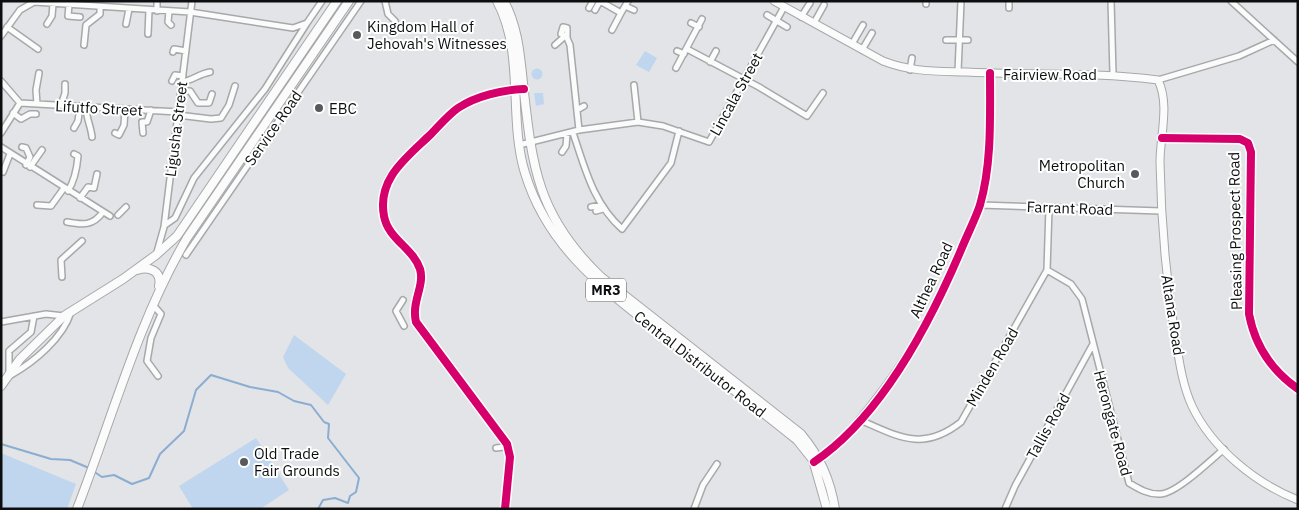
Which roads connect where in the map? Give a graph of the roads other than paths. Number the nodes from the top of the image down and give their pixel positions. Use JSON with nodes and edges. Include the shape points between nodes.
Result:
{"nodes":[{"id":1,"x":110,"y":1,"type":"edge"},
{"id":2,"x":117,"y":1,"type":"edge"},
{"id":3,"x":157,"y":1,"type":"edge"},
{"id":4,"x":192,"y":1,"type":"edge"},
{"id":5,"x":322,"y":1,"type":"edge"},
{"id":6,"x":337,"y":1,"type":"edge"},
{"id":7,"x":349,"y":1,"type":"edge"},
{"id":8,"x":361,"y":1,"type":"edge"},
{"id":9,"x":385,"y":1,"type":"edge"},
{"id":10,"x":498,"y":1,"type":"edge"},
{"id":11,"x":504,"y":1,"type":"edge"},
{"id":12,"x":593,"y":1,"type":"edge"},
{"id":13,"x":775,"y":1,"type":"edge"},
{"id":14,"x":961,"y":1,"type":"edge"},
{"id":15,"x":1009,"y":1,"type":"edge"},
{"id":16,"x":1111,"y":1,"type":"edge"},
{"id":17,"x":1231,"y":1,"type":"edge"},
{"id":18,"x":603,"y":2,"type":"edge"},
{"id":19,"x":627,"y":3,"type":"edge"},
{"id":20,"x":810,"y":3,"type":"dead end"},
{"id":21,"x":53,"y":4,"type":"junction"},
{"id":22,"x":85,"y":4,"type":"edge"},
{"id":23,"x":69,"y":5,"type":"junction"},
{"id":24,"x":824,"y":6,"type":"dead end"},
{"id":25,"x":100,"y":7,"type":"junction"},
{"id":26,"x":784,"y":7,"type":"junction"},
{"id":27,"x":110,"y":8,"type":"junction"},
{"id":28,"x":117,"y":8,"type":"junction"},
{"id":29,"x":1009,"y":8,"type":"dead end"},
{"id":30,"x":129,"y":9,"type":"junction"},
{"id":31,"x":149,"y":10,"type":"junction"},
{"id":32,"x":634,"y":10,"type":"dead end"},
{"id":33,"x":157,"y":11,"type":"junction"},
{"id":34,"x":169,"y":11,"type":"junction"},
{"id":35,"x":190,"y":12,"type":"junction"},
{"id":36,"x":621,"y":13,"type":"junction"},
{"id":37,"x":767,"y":15,"type":"dead end"},
{"id":38,"x":80,"y":16,"type":"dead end"},
{"id":39,"x":802,"y":17,"type":"junction"},
{"id":40,"x":969,"y":17,"type":"dead end"},
{"id":41,"x":702,"y":19,"type":"dead end"},
{"id":42,"x":961,"y":19,"type":"junction"},
{"id":43,"x":777,"y":20,"type":"junction"},
{"id":44,"x":395,"y":21,"type":"dead end"},
{"id":45,"x":308,"y":23,"type":"junction"},
{"id":46,"x":691,"y":23,"type":"dead end"},
{"id":47,"x":814,"y":23,"type":"junction"},
{"id":48,"x":47,"y":24,"type":"dead end"},
{"id":49,"x":126,"y":24,"type":"dead end"},
{"id":50,"x":171,"y":25,"type":"dead end"},
{"id":51,"x":863,"y":25,"type":"dead end"},
{"id":52,"x":7,"y":27,"type":"junction"},
{"id":53,"x":699,"y":27,"type":"junction"},
{"id":54,"x":788,"y":27,"type":"dead end"},
{"id":55,"x":612,"y":30,"type":"dead end"},
{"id":56,"x":872,"y":33,"type":"dead end"},
{"id":57,"x":148,"y":34,"type":"dead end"},
{"id":58,"x":1,"y":36,"type":"edge"},
{"id":59,"x":685,"y":39,"type":"dead end"},
{"id":60,"x":946,"y":40,"type":"dead end"},
{"id":61,"x":968,"y":40,"type":"dead end"},
{"id":62,"x":1274,"y":40,"type":"junction"},
{"id":63,"x":960,"y":41,"type":"junction"},
{"id":64,"x":690,"y":42,"type":"junction"},
{"id":65,"x":852,"y":44,"type":"junction"},
{"id":66,"x":84,"y":45,"type":"dead end"},
{"id":67,"x":555,"y":45,"type":"dead end"},
{"id":68,"x":38,"y":49,"type":"dead end"},
{"id":69,"x":862,"y":50,"type":"junction"},
{"id":70,"x":186,"y":51,"type":"junction"},
{"id":71,"x":677,"y":51,"type":"dead end"},
{"id":72,"x":716,"y":51,"type":"dead end"},
{"id":73,"x":172,"y":52,"type":"dead end"},
{"id":74,"x":685,"y":52,"type":"junction"},
{"id":75,"x":707,"y":52,"type":"dead end"},
{"id":76,"x":703,"y":58,"type":"junction"},
{"id":77,"x":912,"y":58,"type":"dead end"},
{"id":78,"x":710,"y":62,"type":"junction"},
{"id":79,"x":1298,"y":62,"type":"edge"},
{"id":80,"x":730,"y":64,"type":"dead end"},
{"id":81,"x":676,"y":68,"type":"dead end"},
{"id":82,"x":910,"y":70,"type":"junction"},
{"id":83,"x":727,"y":71,"type":"junction"},
{"id":84,"x":210,"y":72,"type":"dead end"},
{"id":85,"x":958,"y":72,"type":"junction"},
{"id":86,"x":39,"y":73,"type":"dead end"},
{"id":87,"x":990,"y":73,"type":"junction"},
{"id":88,"x":1113,"y":74,"type":"junction"},
{"id":89,"x":183,"y":79,"type":"junction"},
{"id":90,"x":744,"y":79,"type":"junction"},
{"id":91,"x":1,"y":80,"type":"edge"},
{"id":92,"x":1158,"y":80,"type":"junction"},
{"id":93,"x":172,"y":81,"type":"dead end"},
{"id":94,"x":65,"y":84,"type":"dead end"},
{"id":95,"x":634,"y":85,"type":"dead end"},
{"id":96,"x":235,"y":86,"type":"dead end"},
{"id":97,"x":515,"y":89,"type":"junction"},
{"id":98,"x":524,"y":89,"type":"junction"},
{"id":99,"x":181,"y":91,"type":"junction"},
{"id":100,"x":823,"y":92,"type":"dead end"},
{"id":101,"x":212,"y":94,"type":"dead end"},
{"id":102,"x":20,"y":103,"type":"junction"},
{"id":103,"x":37,"y":104,"type":"junction"},
{"id":104,"x":61,"y":105,"type":"junction"},
{"id":105,"x":80,"y":106,"type":"junction"},
{"id":106,"x":584,"y":106,"type":"dead end"},
{"id":107,"x":86,"y":107,"type":"junction"},
{"id":108,"x":125,"y":109,"type":"junction"},
{"id":109,"x":151,"y":110,"type":"junction"},
{"id":110,"x":577,"y":110,"type":"junction"},
{"id":111,"x":14,"y":113,"type":"junction"},
{"id":112,"x":36,"y":114,"type":"dead end"},
{"id":113,"x":178,"y":114,"type":"junction"},
{"id":114,"x":638,"y":122,"type":"junction"},
{"id":115,"x":74,"y":128,"type":"dead end"},
{"id":116,"x":579,"y":130,"type":"junction"},
{"id":117,"x":679,"y":131,"type":"junction"},
{"id":118,"x":143,"y":132,"type":"dead end"},
{"id":119,"x":1,"y":133,"type":"edge"},
{"id":120,"x":115,"y":133,"type":"dead end"},
{"id":121,"x":573,"y":133,"type":"junction"},
{"id":122,"x":567,"y":134,"type":"junction"},
{"id":123,"x":92,"y":137,"type":"dead end"},
{"id":124,"x":1162,"y":138,"type":"junction"},
{"id":125,"x":530,"y":143,"type":"junction"},
{"id":126,"x":519,"y":145,"type":"junction"},
{"id":127,"x":1,"y":147,"type":"edge"},
{"id":128,"x":22,"y":147,"type":"dead end"},
{"id":129,"x":42,"y":150,"type":"dead end"},
{"id":130,"x":562,"y":152,"type":"dead end"},
{"id":131,"x":10,"y":154,"type":"junction"},
{"id":132,"x":74,"y":154,"type":"dead end"},
{"id":133,"x":28,"y":166,"type":"junction"},
{"id":134,"x":3,"y":172,"type":"dead end"},
{"id":135,"x":97,"y":174,"type":"dead end"},
{"id":136,"x":66,"y":189,"type":"junction"},
{"id":137,"x":80,"y":198,"type":"junction"},
{"id":138,"x":37,"y":205,"type":"dead end"},
{"id":139,"x":980,"y":205,"type":"junction"},
{"id":140,"x":126,"y":207,"type":"dead end"},
{"id":141,"x":591,"y":207,"type":"dead end"},
{"id":142,"x":602,"y":207,"type":"junction"},
{"id":143,"x":1050,"y":208,"type":"junction"},
{"id":144,"x":596,"y":211,"type":"dead end"},
{"id":145,"x":1161,"y":211,"type":"junction"},
{"id":146,"x":103,"y":212,"type":"junction"},
{"id":147,"x":110,"y":216,"type":"dead end"},
{"id":148,"x":118,"y":216,"type":"dead end"},
{"id":149,"x":67,"y":222,"type":"dead end"},
{"id":150,"x":165,"y":225,"type":"junction"},
{"id":151,"x":82,"y":241,"type":"dead end"},
{"id":152,"x":156,"y":255,"type":"junction"},
{"id":153,"x":186,"y":255,"type":"dead end"},
{"id":154,"x":1048,"y":270,"type":"junction"},
{"id":155,"x":62,"y":277,"type":"dead end"},
{"id":156,"x":122,"y":279,"type":"junction"},
{"id":157,"x":404,"y":300,"type":"dead end"},
{"id":158,"x":154,"y":304,"type":"junction"},
{"id":159,"x":71,"y":311,"type":"junction"},
{"id":160,"x":34,"y":316,"type":"junction"},
{"id":161,"x":64,"y":316,"type":"junction"},
{"id":162,"x":1,"y":322,"type":"edge"},
{"id":163,"x":404,"y":326,"type":"dead end"},
{"id":164,"x":1093,"y":343,"type":"junction"},
{"id":165,"x":1,"y":350,"type":"edge"},
{"id":166,"x":9,"y":351,"type":"junction"},
{"id":167,"x":8,"y":376,"type":"junction"},
{"id":168,"x":158,"y":376,"type":"dead end"},
{"id":169,"x":1,"y":386,"type":"edge"},
{"id":170,"x":1298,"y":389,"type":"edge"},
{"id":171,"x":860,"y":420,"type":"junction"},
{"id":172,"x":507,"y":444,"type":"junction"},
{"id":173,"x":496,"y":448,"type":"dead end"},
{"id":174,"x":1224,"y":449,"type":"junction"},
{"id":175,"x":817,"y":460,"type":"junction"},
{"id":176,"x":718,"y":464,"type":"dead end"},
{"id":177,"x":1298,"y":500,"type":"edge"},
{"id":178,"x":77,"y":509,"type":"edge"},
{"id":179,"x":505,"y":509,"type":"edge"},
{"id":180,"x":694,"y":509,"type":"edge"},
{"id":181,"x":827,"y":509,"type":"edge"},
{"id":182,"x":835,"y":509,"type":"edge"},
{"id":183,"x":1005,"y":509,"type":"edge"}],
"edges":[{"from":1,"to":27,"type":"street"},
{"from":2,"to":28,"type":"street"},
{"from":3,"to":33,"type":"street"},
{"from":4,"to":35,"type":"street","name":"Ligusha Street"},
{"from":5,"to":45,"type":"street"},
{"from":6,"to":152,"type":"main road","via":[[177,236]]},
{"from":7,"to":158,"type":"main road","via":[[187,238],[169,268]]},
{"from":8,"to":153,"type":"street","name":"Service Road"},
{"from":9,"to":44,"type":"street","via":[[388,14]]},
{"from":10,"to":97,"type":"main road","name":"Central Distributor Road","number":"MR3","via":[[508,27]]},
{"from":11,"to":98,"type":"main road","name":"Central Distributor Road","number":"MR3","via":[[515,27]]},
{"from":12,"to":18,"type":"street","via":[[592,9]]},
{"from":13,"to":26,"type":"main road","name":"Fairview Road"},
{"from":14,"to":42,"type":"street"},
{"from":15,"to":29,"type":"street"},
{"from":16,"to":88,"type":"street"},
{"from":17,"to":62,"type":"street"},
{"from":18,"to":36,"type":"street"},
{"from":19,"to":32,"type":"street"},
{"from":19,"to":36,"type":"street"},
{"from":20,"to":39,"type":"street"},
{"from":21,"to":23,"type":"street"},
{"from":21,"to":48,"type":"street"},
{"from":21,"to":52,"type":"street","via":[[34,2],[26,5]]},
{"from":22,"to":23,"type":"street"},
{"from":22,"to":25,"type":"street"},
{"from":23,"to":38,"type":"street","via":[[68,16]]},
{"from":24,"to":47,"type":"street"},
{"from":25,"to":27,"type":"street"},
{"from":25,"to":66,"type":"street","via":[[100,14],[86,25]]},
{"from":26,"to":39,"type":"main road","name":"Fairview Road"},
{"from":26,"to":43,"type":"street","name":"Lincala Street"},
{"from":27,"to":28,"type":"street"},
{"from":28,"to":30,"type":"street"},
{"from":30,"to":31,"type":"street"},
{"from":30,"to":49,"type":"street"},
{"from":31,"to":33,"type":"street"},
{"from":31,"to":57,"type":"street"},
{"from":33,"to":34,"type":"street"},
{"from":34,"to":35,"type":"street"},
{"from":34,"to":50,"type":"street","via":[[168,22]]},
{"from":35,"to":45,"type":"street","via":[[293,28]]},
{"from":35,"to":70,"type":"street","name":"Ligusha Street"},
{"from":36,"to":55,"type":"street"},
{"from":37,"to":43,"type":"street"},
{"from":39,"to":47,"type":"main road","name":"Fairview Road"},
{"from":40,"to":42,"type":"street"},
{"from":41,"to":53,"type":"street"},
{"from":42,"to":63,"type":"street"},
{"from":43,"to":54,"type":"street"},
{"from":43,"to":90,"type":"street","name":"Lincala Street"},
{"from":45,"to":150,"type":"street","via":[[265,89],[194,178],[175,218]]},
{"from":46,"to":53,"type":"street"},
{"from":47,"to":65,"type":"main road","name":"Fairview Road"},
{"from":51,"to":65,"type":"street"},
{"from":52,"to":58,"type":"street"},
{"from":52,"to":68,"type":"street"},
{"from":53,"to":64,"type":"street"},
{"from":56,"to":69,"type":"street"},
{"from":59,"to":64,"type":"street"},
{"from":60,"to":63,"type":"street"},
{"from":61,"to":63,"type":"street"},
{"from":62,"to":79,"type":"street"},
{"from":62,"to":92,"type":"street","name":"Fairview Road","via":[[1239,56]]},
{"from":63,"to":85,"type":"street"},
{"from":64,"to":74,"type":"street"},
{"from":65,"to":69,"type":"main road","name":"Fairview Road"},
{"from":67,"to":110,"type":"street","via":[[566,37],[570,46]]},
{"from":69,"to":82,"type":"main road","name":"Fairview Road"},
{"from":70,"to":73,"type":"street","via":[[174,49]]},
{"from":70,"to":89,"type":"street","name":"Ligusha Street"},
{"from":71,"to":74,"type":"street"},
{"from":72,"to":78,"type":"street"},
{"from":74,"to":76,"type":"street"},
{"from":74,"to":81,"type":"street"},
{"from":75,"to":76,"type":"street"},
{"from":76,"to":78,"type":"street"},
{"from":77,"to":82,"type":"street"},
{"from":78,"to":83,"type":"street"},
{"from":80,"to":83,"type":"street"},
{"from":82,"to":85,"type":"main road","name":"Fairview Road"},
{"from":83,"to":90,"type":"street"},
{"from":84,"to":89,"type":"street"},
{"from":85,"to":87,"type":"main road","name":"Fairview Road"},
{"from":86,"to":103,"type":"street"},
{"from":87,"to":88,"type":"main road","name":"Fairview Road"},
{"from":87,"to":139,"type":"street","name":"Althea Road","via":[[990,122]]},
{"from":88,"to":92,"type":"main road","name":"Fairview Road"},
{"from":89,"to":93,"type":"street","via":[[175,75]]},
{"from":89,"to":99,"type":"street","name":"Ligusha Street"},
{"from":90,"to":100,"type":"street","via":[[807,116]]},
{"from":90,"to":117,"type":"street","name":"Lincala Street","via":[[709,142]]},
{"from":91,"to":102,"type":"street"},
{"from":92,"to":124,"type":"main road","name":"Altana Road","via":[[1164,95]]},
{"from":94,"to":104,"type":"street"},
{"from":95,"to":114,"type":"street"},
{"from":96,"to":113,"type":"street","name":"Lifutfo Street","via":[[221,118]]},
{"from":97,"to":98,"type":"street"},
{"from":97,"to":126,"type":"main road","name":"Central Distributor Road","number":"MR3"},
{"from":97,"to":172,"type":"street","via":[[477,98],[458,108],[394,170],[382,194],[384,218],[393,236],[412,255],[420,271],[421,282],[414,302],[416,322]]},
{"from":98,"to":125,"type":"main road","name":"Central Distributor Road","number":"MR3"},
{"from":99,"to":101,"type":"street","via":[[190,91],[200,104],[209,102]]},
{"from":99,"to":113,"type":"street","name":"Ligusha Street"},
{"from":102,"to":103,"type":"street","name":"Lifutfo Street"},
{"from":102,"to":111,"type":"street"},
{"from":103,"to":104,"type":"street","name":"Lifutfo Street"},
{"from":104,"to":105,"type":"street","name":"Lifutfo Street"},
{"from":105,"to":107,"type":"street","name":"Lifutfo Street"},
{"from":105,"to":115,"type":"street"},
{"from":106,"to":110,"type":"street"},
{"from":107,"to":108,"type":"street","name":"Lifutfo Street"},
{"from":107,"to":123,"type":"street"},
{"from":108,"to":109,"type":"street","name":"Lifutfo Street"},
{"from":108,"to":120,"type":"street","via":[[121,132],[119,136]]},
{"from":109,"to":113,"type":"street","name":"Lifutfo Street"},
{"from":109,"to":118,"type":"street","via":[[147,122],[142,122]]},
{"from":110,"to":116,"type":"street"},
{"from":111,"to":112,"type":"street","via":[[21,119]]},
{"from":111,"to":119,"type":"street"},
{"from":113,"to":150,"type":"street","name":"Ligusha Street"},
{"from":114,"to":116,"type":"street","name":"Lincala Street"},
{"from":114,"to":117,"type":"street","name":"Lincala Street"},
{"from":116,"to":121,"type":"street","name":"Lincala Street"},
{"from":117,"to":142,"type":"street","via":[[671,163],[622,229]]},
{"from":121,"to":122,"type":"street","name":"Lincala Street"},
{"from":121,"to":142,"type":"street"},
{"from":122,"to":125,"type":"street","name":"Lincala Street"},
{"from":122,"to":130,"type":"street"},
{"from":124,"to":145,"type":"main road","name":"Altana Road"},
{"from":124,"to":170,"type":"street","name":"Pleasing Prospect Road","via":[[1240,139],[1248,143],[1251,152],[1249,314],[1253,332],[1271,365]]},
{"from":125,"to":126,"type":"street","name":"Lincala Street"},
{"from":125,"to":175,"type":"main road","name":"Central Distributor Road","number":"MR3","via":[[536,175],[546,202],[586,263],[801,434]]},
{"from":126,"to":175,"type":"main road","name":"Central Distributor Road","number":"MR3","via":[[525,173],[539,207],[580,267],[797,440]]},
{"from":127,"to":131,"type":"street"},
{"from":128,"to":133,"type":"street","via":[[30,157]]},
{"from":129,"to":133,"type":"street"},
{"from":131,"to":133,"type":"street"},
{"from":131,"to":134,"type":"street"},
{"from":132,"to":136,"type":"street","via":[[78,156],[75,176]]},
{"from":133,"to":136,"type":"street"},
{"from":135,"to":137,"type":"street","via":[[94,188],[88,187]]},
{"from":136,"to":137,"type":"street"},
{"from":136,"to":138,"type":"street","via":[[51,206]]},
{"from":137,"to":146,"type":"street"},
{"from":139,"to":143,"type":"street","name":"Farrant Road"},
{"from":139,"to":171,"type":"street","name":"Althea Road","via":[[920,337]]},
{"from":140,"to":148,"type":"street"},
{"from":141,"to":142,"type":"street"},
{"from":142,"to":144,"type":"street"},
{"from":143,"to":145,"type":"street","name":"Farrant Road"},
{"from":143,"to":154,"type":"street","name":"Minden Road"},
{"from":145,"to":174,"type":"main road","name":"Altana Road","via":[[1170,300],[1185,386],[1192,406]]},
{"from":146,"to":147,"type":"street"},
{"from":146,"to":149,"type":"street","via":[[90,224]]},
{"from":150,"to":152,"type":"street","name":"Ligusha Street"},
{"from":151,"to":155,"type":"street","via":[[61,260]]},
{"from":152,"to":156,"type":"main road"},
{"from":154,"to":164,"type":"street","name":"Herongate Road","via":[[1071,284],[1082,299]]},
{"from":154,"to":171,"type":"street","name":"Minden Road","via":[[961,422],[955,427],[928,440],[913,440]]},
{"from":156,"to":158,"type":"main road","via":[[139,269],[155,271],[160,283]]},
{"from":156,"to":159,"type":"main road"},
{"from":157,"to":163,"type":"street","via":[[396,311]]},
{"from":158,"to":168,"type":"street","via":[[161,314],[151,338],[147,361]]},
{"from":158,"to":178,"type":"main road"},
{"from":159,"to":161,"type":"main road"},
{"from":159,"to":167,"type":"street","via":[[69,320],[52,342]]},
{"from":160,"to":161,"type":"street"},
{"from":160,"to":162,"type":"street"},
{"from":160,"to":166,"type":"street","via":[[31,332]]},
{"from":161,"to":167,"type":"main road","via":[[20,358]]},
{"from":164,"to":174,"type":"street","name":"Herongate Road","via":[[1129,483],[1143,492],[1162,494],[1184,483]]},
{"from":164,"to":183,"type":"street","name":"Tallis Road"},
{"from":165,"to":166,"type":"street"},
{"from":166,"to":167,"type":"street"},
{"from":167,"to":169,"type":"main road"},
{"from":171,"to":175,"type":"street","name":"Althea Road","via":[[835,447]]},
{"from":172,"to":173,"type":"street"},
{"from":172,"to":179,"type":"street","via":[[510,457]]},
{"from":174,"to":177,"type":"main road","name":"Altana Road","via":[[1253,476],[1277,492]]},
{"from":175,"to":181,"type":"main road","name":"Central Distributor Road","number":"MR3"},
{"from":175,"to":182,"type":"main road","name":"Central Distributor Road","number":"MR3","via":[[830,484]]},
{"from":176,"to":180,"type":"street","via":[[703,485]]}]}
